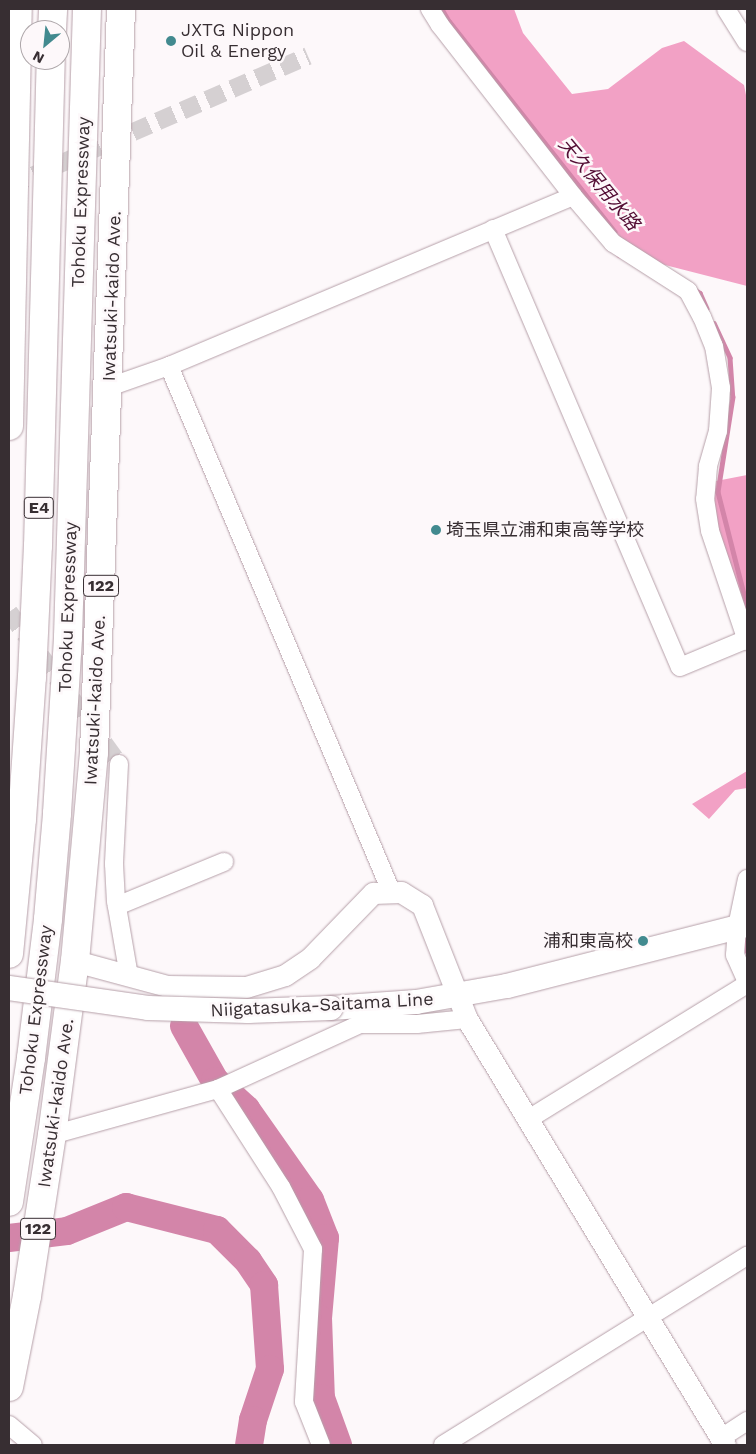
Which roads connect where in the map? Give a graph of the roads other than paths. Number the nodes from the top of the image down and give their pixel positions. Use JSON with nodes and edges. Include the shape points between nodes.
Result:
{"nodes":[{"id":1,"x":18,"y":9,"type":"edge"},
{"id":2,"x":87,"y":9,"type":"edge"},
{"id":3,"x":121,"y":9,"type":"edge"},
{"id":4,"x":430,"y":9,"type":"edge"},
{"id":5,"x":726,"y":9,"type":"edge"},
{"id":6,"x":747,"y":42,"type":"edge"},
{"id":7,"x":51,"y":70,"type":"edge"},
{"id":8,"x":12,"y":172,"type":"edge"},
{"id":9,"x":573,"y":196,"type":"junction"},
{"id":10,"x":493,"y":229,"type":"junction"},
{"id":11,"x":169,"y":366,"type":"junction"},
{"id":12,"x":109,"y":388,"type":"junction"},
{"id":13,"x":9,"y":426,"type":"edge"},
{"id":14,"x":747,"y":640,"type":"edge"},
{"id":15,"x":119,"y":764,"type":"tunnel mouth"},
{"id":16,"x":224,"y":862,"type":"dead end"},
{"id":17,"x":747,"y":879,"type":"edge"},
{"id":18,"x":391,"y":891,"type":"junction"},
{"id":19,"x":117,"y":906,"type":"junction"},
{"id":20,"x":742,"y":926,"type":"edge"},
{"id":21,"x":9,"y":954,"type":"edge"},
{"id":22,"x":75,"y":961,"type":"junction"},
{"id":23,"x":129,"y":976,"type":"junction"},
{"id":24,"x":747,"y":983,"type":"edge"},
{"id":25,"x":9,"y":988,"type":"edge"},
{"id":26,"x":458,"y":996,"type":"junction"},
{"id":27,"x":467,"y":1019,"type":"junction"},
{"id":28,"x":218,"y":1089,"type":"junction"},
{"id":29,"x":527,"y":1120,"type":"junction"},
{"id":30,"x":50,"y":1148,"type":"junction"},
{"id":31,"x":9,"y":1202,"type":"edge"},
{"id":32,"x":747,"y":1256,"type":"edge"},
{"id":33,"x":649,"y":1318,"type":"junction"},
{"id":34,"x":9,"y":1386,"type":"edge"},
{"id":35,"x":747,"y":1421,"type":"edge"},
{"id":36,"x":9,"y":1425,"type":"edge"},
{"id":37,"x":723,"y":1441,"type":"edge"},
{"id":38,"x":32,"y":1445,"type":"edge"},
{"id":39,"x":321,"y":1445,"type":"edge"},
{"id":40,"x":444,"y":1445,"type":"edge"}],
"edges":[{"from":1,"to":8,"type":"highway"},
{"from":2,"to":31,"type":"highway","name":"Tohoku Expressway","number":"E4","via":[[63,725],[48,919]]},
{"from":3,"to":12,"type":"highway","name":"Iwatsuki-kaido Ave.","number":"122"},
{"from":4,"to":9,"type":"street"},
{"from":5,"to":6,"type":"street"},
{"from":7,"to":21,"type":"highway","name":"Tohoku Expressway","number":"E4","via":[[32,677]]},
{"from":8,"to":13,"type":"highway"},
{"from":9,"to":10,"type":"street"},
{"from":9,"to":14,"type":"street","via":[[613,243],[688,291],[714,346],[721,388],[718,431],[708,467],[705,499],[710,531]]},
{"from":10,"to":11,"type":"street"},
{"from":10,"to":14,"type":"street","via":[[680,666]]},
{"from":11,"to":12,"type":"street"},
{"from":11,"to":18,"type":"street"},
{"from":12,"to":22,"type":"highway","name":"Iwatsuki-kaido Ave.","number":"122","via":[[94,752]]},
{"from":15,"to":19,"type":"street","via":[[114,864]]},
{"from":16,"to":19,"type":"street"},
{"from":17,"to":20,"type":"street"},
{"from":18,"to":23,"type":"street","via":[[373,893],[310,958],[285,975],[246,987],[167,986]]},
{"from":18,"to":26,"type":"street","via":[[411,896],[422,904]]},
{"from":19,"to":23,"type":"street"},
{"from":20,"to":24,"type":"street","via":[[735,955]]},
{"from":20,"to":26,"type":"main road","name":"Niigatasuka-Saitama Line","via":[[550,976]]},
{"from":22,"to":23,"type":"street"},
{"from":22,"to":30,"type":"highway","name":"Iwatsuki-kaido Ave.","number":"122"},
{"from":24,"to":29,"type":"street"},
{"from":25,"to":26,"type":"main road","name":"Niigatasuka-Saitama Line","bridge":true,"via":[[158,1009],[248,1011],[416,1002]]},
{"from":26,"to":27,"type":"street"},
{"from":27,"to":28,"type":"street","via":[[417,1024],[360,1024]]},
{"from":27,"to":29,"type":"street"},
{"from":28,"to":30,"type":"street"},
{"from":28,"to":39,"type":"street","via":[[281,1187],[313,1249],[304,1402]]},
{"from":29,"to":33,"type":"street"},
{"from":30,"to":34,"type":"highway","name":"Iwatsuki-kaido Ave.","number":"122"},
{"from":32,"to":33,"type":"street"},
{"from":33,"to":37,"type":"street"},
{"from":33,"to":40,"type":"street"},
{"from":35,"to":37,"type":"street"},
{"from":36,"to":38,"type":"street"}]}
